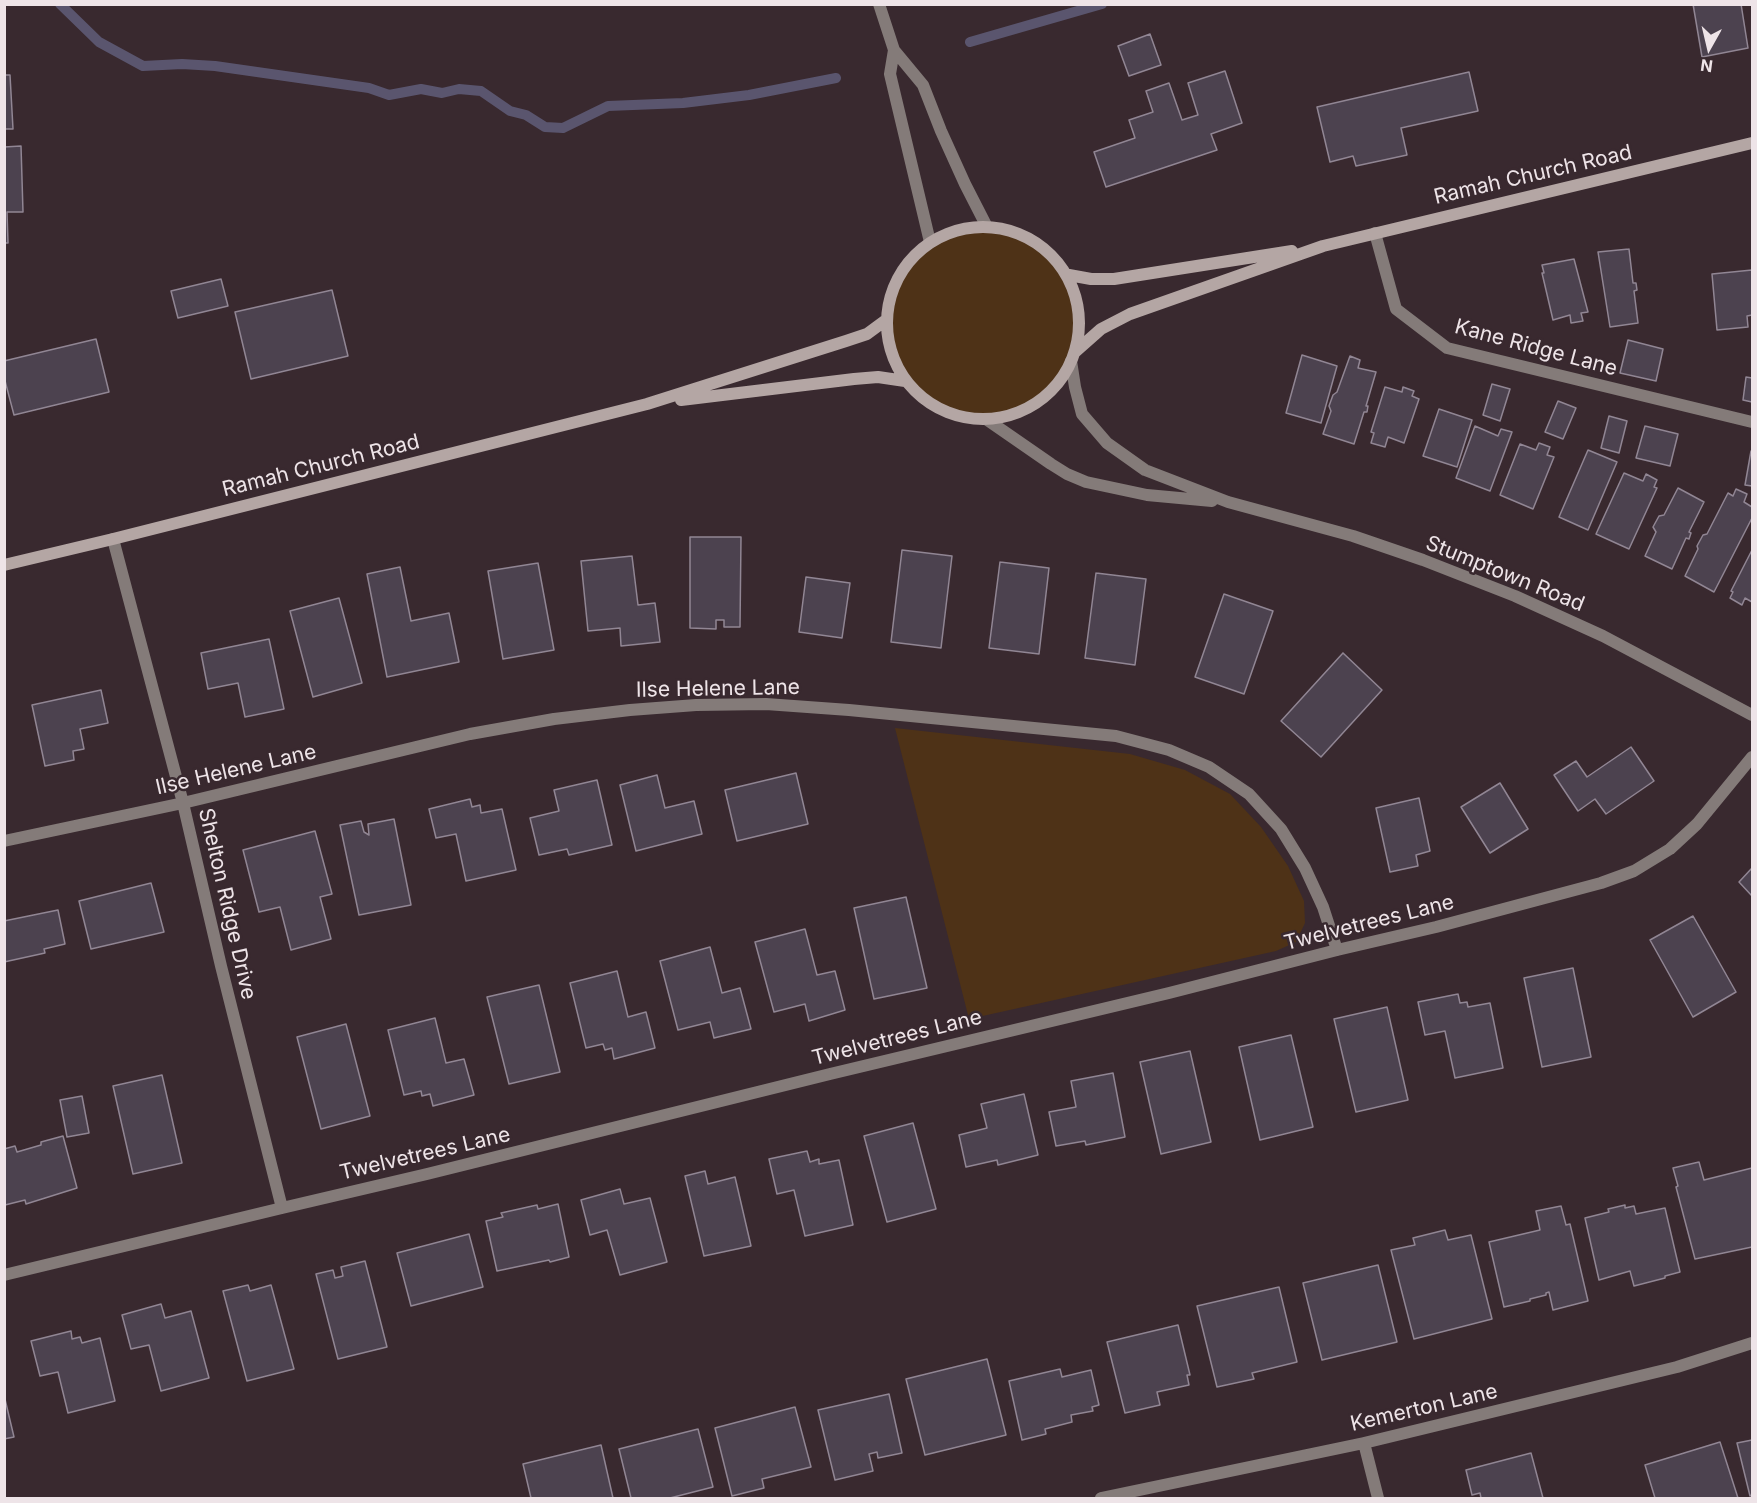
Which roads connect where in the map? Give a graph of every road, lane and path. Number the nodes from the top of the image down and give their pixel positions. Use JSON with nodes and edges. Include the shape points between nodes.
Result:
{"nodes":[{"id":1,"x":879,"y":4,"type":"edge"},
{"id":2,"x":894,"y":50,"type":"junction"},
{"id":3,"x":1752,"y":143,"type":"edge"},
{"id":4,"x":987,"y":227,"type":"junction"},
{"id":5,"x":1375,"y":233,"type":"junction"},
{"id":6,"x":930,"y":242,"type":"junction"},
{"id":7,"x":1323,"y":246,"type":"junction"},
{"id":8,"x":1069,"y":275,"type":"junction"},
{"id":9,"x":886,"y":320,"type":"junction"},
{"id":10,"x":1073,"y":356,"type":"junction"},
{"id":11,"x":905,"y":381,"type":"junction"},
{"id":12,"x":647,"y":404,"type":"junction"},
{"id":13,"x":986,"y":419,"type":"junction"},
{"id":14,"x":1752,"y":422,"type":"edge"},
{"id":15,"x":1228,"y":502,"type":"junction"},
{"id":16,"x":113,"y":539,"type":"junction"},
{"id":17,"x":4,"y":565,"type":"edge"},
{"id":18,"x":1752,"y":715,"type":"edge"},
{"id":19,"x":1752,"y":757,"type":"edge"},
{"id":20,"x":183,"y":803,"type":"junction"},
{"id":21,"x":4,"y":841,"type":"edge"},
{"id":22,"x":1337,"y":950,"type":"junction"},
{"id":23,"x":282,"y":1208,"type":"junction"},
{"id":24,"x":4,"y":1275,"type":"edge"},
{"id":25,"x":1752,"y":1343,"type":"edge"},
{"id":26,"x":1364,"y":1443,"type":"junction"},
{"id":27,"x":1101,"y":1498,"type":"edge"},
{"id":28,"x":1377,"y":1498,"type":"edge"}],
"edges":[{"from":1,"to":2,"type":"street"},
{"from":2,"to":4,"type":"street","via":[[923,85]]},
{"from":2,"to":6,"type":"street","via":[[890,74]]},
{"from":3,"to":5,"type":"main road","name":"Ramah Church Road"},
{"from":4,"to":6,"type":"main road","name":"Ramah Church Road","via":[[957,230]]},
{"from":4,"to":8,"type":"main road","name":"Ramah Church Road","via":[[1014,232],[1038,244]]},
{"from":5,"to":7,"type":"main road","name":"Ramah Church Road"},
{"from":5,"to":14,"type":"street","name":"Kane Ridge Lane","via":[[1396,309],[1447,348]]},
{"from":6,"to":9,"type":"main road","name":"Ramah Church Road","via":[[911,258],[897,279]]},
{"from":7,"to":8,"type":"main road","name":"Ramah Church Road","via":[[1114,279]]},
{"from":7,"to":10,"type":"main road","name":"Ramah Church Road","via":[[1130,314],[1101,329]]},
{"from":8,"to":10,"type":"main road","name":"Ramah Church Road","via":[[1080,319]]},
{"from":9,"to":11,"type":"main road","name":"Ramah Church Road","via":[[891,352]]},
{"from":9,"to":12,"type":"main road","name":"Ramah Church Road","via":[[867,334]]},
{"from":10,"to":13,"type":"main road","name":"Ramah Church Road","via":[[1062,378],[1041,399],[1015,414]]},
{"from":10,"to":15,"type":"street","name":"Stumptown Road","via":[[1082,414],[1107,443],[1145,470]]},
{"from":11,"to":12,"type":"main road","name":"Ramah Church Road","via":[[854,379]]},
{"from":11,"to":13,"type":"main road","name":"Ramah Church Road","via":[[925,399],[954,414]]},
{"from":12,"to":16,"type":"main road","name":"Ramah Church Road"},
{"from":13,"to":15,"type":"street","name":"Stumptown Road","via":[[1051,464],[1086,482],[1147,495]]},
{"from":15,"to":18,"type":"street","name":"Stumptown Road","via":[[1353,536],[1515,596],[1603,636]]},
{"from":16,"to":17,"type":"main road","name":"Ramah Church Road"},
{"from":16,"to":20,"type":"street","name":"Shelton Ridge Drive"},
{"from":19,"to":22,"type":"street","name":"Twelvetrees Lane","via":[[1697,824],[1670,849],[1634,871],[1601,884]]},
{"from":20,"to":21,"type":"street","name":"Ilse Helene Lane"},
{"from":20,"to":22,"type":"street","name":"Ilse Helene Lane","via":[[470,734],[674,706],[778,705],[1116,736],[1169,750],[1209,767],[1249,794],[1281,829],[1305,868]]},
{"from":20,"to":23,"type":"street","name":"Shelton Ridge Drive"},
{"from":22,"to":23,"type":"street","name":"Twelvetrees Lane"},
{"from":23,"to":24,"type":"street","name":"Twelvetrees Lane"},
{"from":25,"to":26,"type":"street","name":"Kemerton Lane","via":[[1677,1367]]},
{"from":26,"to":27,"type":"street","name":"Kemerton Lane"},
{"from":26,"to":28,"type":"street"}]}
